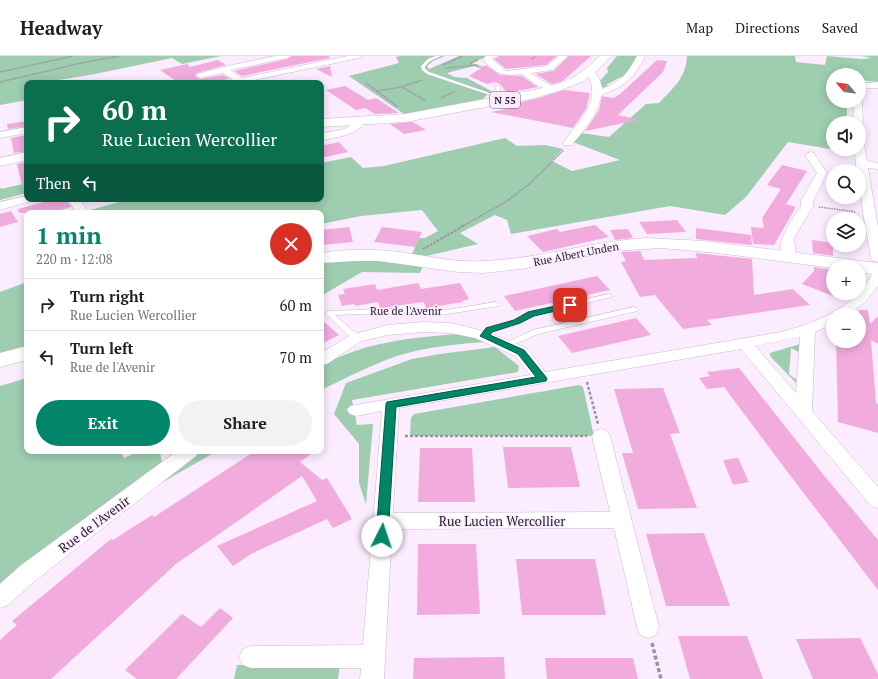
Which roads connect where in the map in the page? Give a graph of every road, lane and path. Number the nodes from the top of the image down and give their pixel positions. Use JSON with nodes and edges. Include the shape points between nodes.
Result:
{"nodes":[{"id":1,"x":73,"y":56,"type":"edge"},
{"id":2,"x":120,"y":56,"type":"edge"},
{"id":3,"x":287,"y":56,"type":"edge"},
{"id":4,"x":359,"y":56,"type":"edge"},
{"id":5,"x":439,"y":56,"type":"edge"},
{"id":6,"x":463,"y":56,"type":"edge"},
{"id":7,"x":491,"y":56,"type":"edge"},
{"id":8,"x":564,"y":56,"type":"edge"},
{"id":9,"x":606,"y":56,"type":"edge"},
{"id":10,"x":641,"y":56,"type":"edge"},
{"id":11,"x":224,"y":70,"type":"junction"},
{"id":12,"x":590,"y":71,"type":"junction"},
{"id":13,"x":0,"y":72,"type":"edge"},
{"id":14,"x":525,"y":72,"type":"junction"},
{"id":15,"x":428,"y":73,"type":"junction"},
{"id":16,"x":200,"y":76,"type":"dead end"},
{"id":17,"x":425,"y":79,"type":"dead end"},
{"id":18,"x":240,"y":80,"type":"joint"},
{"id":19,"x":0,"y":82,"type":"edge"},
{"id":20,"x":366,"y":83,"type":"dead end"},
{"id":21,"x":878,"y":85,"type":"edge"},
{"id":22,"x":497,"y":86,"type":"dead end"},
{"id":23,"x":866,"y":86,"type":"edge"},
{"id":24,"x":401,"y":87,"type":"junction"},
{"id":25,"x":459,"y":89,"type":"dead end"},
{"id":26,"x":553,"y":89,"type":"junction"},
{"id":27,"x":376,"y":91,"type":"junction"},
{"id":28,"x":598,"y":94,"type":"junction"},
{"id":29,"x":441,"y":98,"type":"junction"},
{"id":30,"x":499,"y":99,"type":"junction"},
{"id":31,"x":448,"y":100,"type":"dead end"},
{"id":32,"x":436,"y":101,"type":"dead end"},
{"id":33,"x":428,"y":102,"type":"dead end"},
{"id":34,"x":398,"y":107,"type":"dead end"},
{"id":35,"x":361,"y":121,"type":"junction"},
{"id":36,"x":324,"y":123,"type":"edge"},
{"id":37,"x":24,"y":131,"type":"edge"},
{"id":38,"x":0,"y":135,"type":"edge"},
{"id":39,"x":324,"y":136,"type":"edge"},
{"id":40,"x":567,"y":146,"type":"joint"},
{"id":41,"x":810,"y":155,"type":"dead end"},
{"id":42,"x":860,"y":156,"type":"edge"},
{"id":43,"x":24,"y":157,"type":"edge"},
{"id":44,"x":0,"y":162,"type":"edge"},
{"id":45,"x":861,"y":164,"type":"edge"},
{"id":46,"x":866,"y":165,"type":"edge"},
{"id":47,"x":878,"y":166,"type":"edge"},
{"id":48,"x":866,"y":195,"type":"edge"},
{"id":49,"x":24,"y":200,"type":"edge"},
{"id":50,"x":0,"y":206,"type":"edge"},
{"id":51,"x":807,"y":206,"type":"junction"},
{"id":52,"x":858,"y":212,"type":"dead end"},
{"id":53,"x":789,"y":256,"type":"junction"},
{"id":54,"x":324,"y":258,"type":"edge"},
{"id":55,"x":878,"y":258,"type":"edge"},
{"id":56,"x":408,"y":259,"type":"junction"},
{"id":57,"x":878,"y":270,"type":"edge"},
{"id":58,"x":878,"y":275,"type":"edge"},
{"id":59,"x":610,"y":296,"type":"dead end"},
{"id":60,"x":496,"y":304,"type":"dead end"},
{"id":61,"x":849,"y":308,"type":"edge"},
{"id":62,"x":634,"y":309,"type":"dead end"},
{"id":63,"x":826,"y":321,"type":"edge"},
{"id":64,"x":808,"y":330,"type":"junction"},
{"id":65,"x":484,"y":336,"type":"junction"},
{"id":66,"x":356,"y":338,"type":"junction"},
{"id":67,"x":745,"y":344,"type":"junction"},
{"id":68,"x":508,"y":345,"type":"junction"},
{"id":69,"x":24,"y":354,"type":"edge"},
{"id":70,"x":324,"y":358,"type":"edge"},
{"id":71,"x":0,"y":360,"type":"edge"},
{"id":72,"x":584,"y":372,"type":"junction"},
{"id":73,"x":542,"y":379,"type":"junction"},
{"id":74,"x":391,"y":404,"type":"junction"},
{"id":75,"x":356,"y":410,"type":"dead end"},
{"id":76,"x":803,"y":413,"type":"junction"},
{"id":77,"x":405,"y":436,"type":"dead end"},
{"id":78,"x":601,"y":436,"type":"junction"},
{"id":79,"x":186,"y":454,"type":"edge"},
{"id":80,"x":878,"y":500,"type":"edge"},
{"id":81,"x":622,"y":520,"type":"junction"},
{"id":82,"x":383,"y":521,"type":"junction"},
{"id":83,"x":0,"y":598,"type":"edge"},
{"id":84,"x":648,"y":627,"type":"joint"},
{"id":85,"x":374,"y":656,"type":"junction"},
{"id":86,"x":252,"y":657,"type":"dead end"},
{"id":87,"x":372,"y":679,"type":"edge"},
{"id":88,"x":661,"y":679,"type":"edge"}],
"edges":[{"from":1,"to":13,"type":"path"},
{"from":2,"to":19,"type":"path"},
{"from":3,"to":11,"type":"street"},
{"from":4,"to":18,"type":"street"},
{"from":5,"to":15,"type":"lane","via":[[423,66]]},
{"from":6,"to":15,"type":"path"},
{"from":7,"to":14,"type":"street","via":[[488,58],[501,72]]},
{"from":8,"to":14,"type":"street","via":[[549,68]]},
{"from":9,"to":12,"type":"main road","number":"N 55"},
{"from":10,"to":28,"type":"street","via":[[628,79]]},
{"from":11,"to":16,"type":"street"},
{"from":11,"to":18,"type":"street"},
{"from":12,"to":26,"type":"main road","number":"N 55","via":[[568,84]]},
{"from":12,"to":28,"type":"street","via":[[599,89]]},
{"from":14,"to":26,"type":"street","via":[[539,83]]},
{"from":15,"to":30,"type":"lane"},
{"from":17,"to":24,"type":"path"},
{"from":20,"to":27,"type":"path"},
{"from":21,"to":23,"type":"street"},
{"from":22,"to":30,"type":"lane"},
{"from":24,"to":27,"type":"path"},
{"from":24,"to":33,"type":"path"},
{"from":25,"to":29,"type":"path"},
{"from":26,"to":30,"type":"main road","number":"N 55"},
{"from":27,"to":34,"type":"path"},
{"from":28,"to":40,"type":"street","via":[[593,110]]},
{"from":29,"to":31,"type":"path"},
{"from":29,"to":32,"type":"path"},
{"from":30,"to":35,"type":"main road","number":"N 55","via":[[417,116]]},
{"from":35,"to":36,"type":"main road","number":"N 55"},
{"from":35,"to":39,"type":"street","via":[[357,128],[349,132]]},
{"from":37,"to":38,"type":"street"},
{"from":40,"to":56,"type":"path","via":[[527,186],[507,201],[433,242]]},
{"from":41,"to":51,"type":"street","via":[[822,173],[807,201]]},
{"from":42,"to":45,"type":"street"},
{"from":43,"to":44,"type":"main road"},
{"from":46,"to":47,"type":"street"},
{"from":48,"to":55,"type":"street"},
{"from":49,"to":50,"type":"street"},
{"from":51,"to":52,"type":"path"},
{"from":51,"to":53,"type":"street","via":[[788,238]]},
{"from":53,"to":56,"type":"main road","name":"Rue Albert Unden","via":[[694,244],[663,243],[596,249],[549,260],[505,266],[449,266]]},
{"from":53,"to":57,"type":"main road","name":"Rue Albert Unden"},
{"from":54,"to":56,"type":"main road","name":"Rue Albert Unden","via":[[364,255]]},
{"from":58,"to":61,"type":"street","via":[[868,292]]},
{"from":59,"to":65,"type":"lane","via":[[531,314],[517,322],[489,330]]},
{"from":60,"to":66,"type":"lane","name":"Rue de l'Avenir","via":[[434,314],[417,310],[329,313]]},
{"from":62,"to":68,"type":"lane","via":[[536,332]]},
{"from":63,"to":64,"type":"street"},
{"from":64,"to":67,"type":"street"},
{"from":64,"to":76,"type":"street"},
{"from":65,"to":66,"type":"street","name":"Rue de l'Avenir","via":[[451,328],[423,327],[388,330]]},
{"from":65,"to":68,"type":"street","name":"Rue de l'Avenir"},
{"from":66,"to":70,"type":"street","name":"Rue de l'Avenir"},
{"from":67,"to":72,"type":"street"},
{"from":67,"to":76,"type":"street"},
{"from":68,"to":73,"type":"street","name":"Rue de l'Avenir","via":[[521,352]]},
{"from":69,"to":71,"type":"main road"},
{"from":72,"to":73,"type":"street"},
{"from":72,"to":78,"type":"path"},
{"from":73,"to":74,"type":"street"},
{"from":74,"to":75,"type":"street"},
{"from":74,"to":82,"type":"street"},
{"from":76,"to":80,"type":"street"},
{"from":77,"to":78,"type":"path"},
{"from":78,"to":81,"type":"street"},
{"from":79,"to":83,"type":"street","name":"Rue de l'Avenir"},
{"from":81,"to":82,"type":"street","name":"Rue Lucien Wercollier"},
{"from":81,"to":84,"type":"street"},
{"from":82,"to":85,"type":"street"},
{"from":84,"to":88,"type":"path"},
{"from":85,"to":86,"type":"street"},
{"from":85,"to":87,"type":"street"}]}
